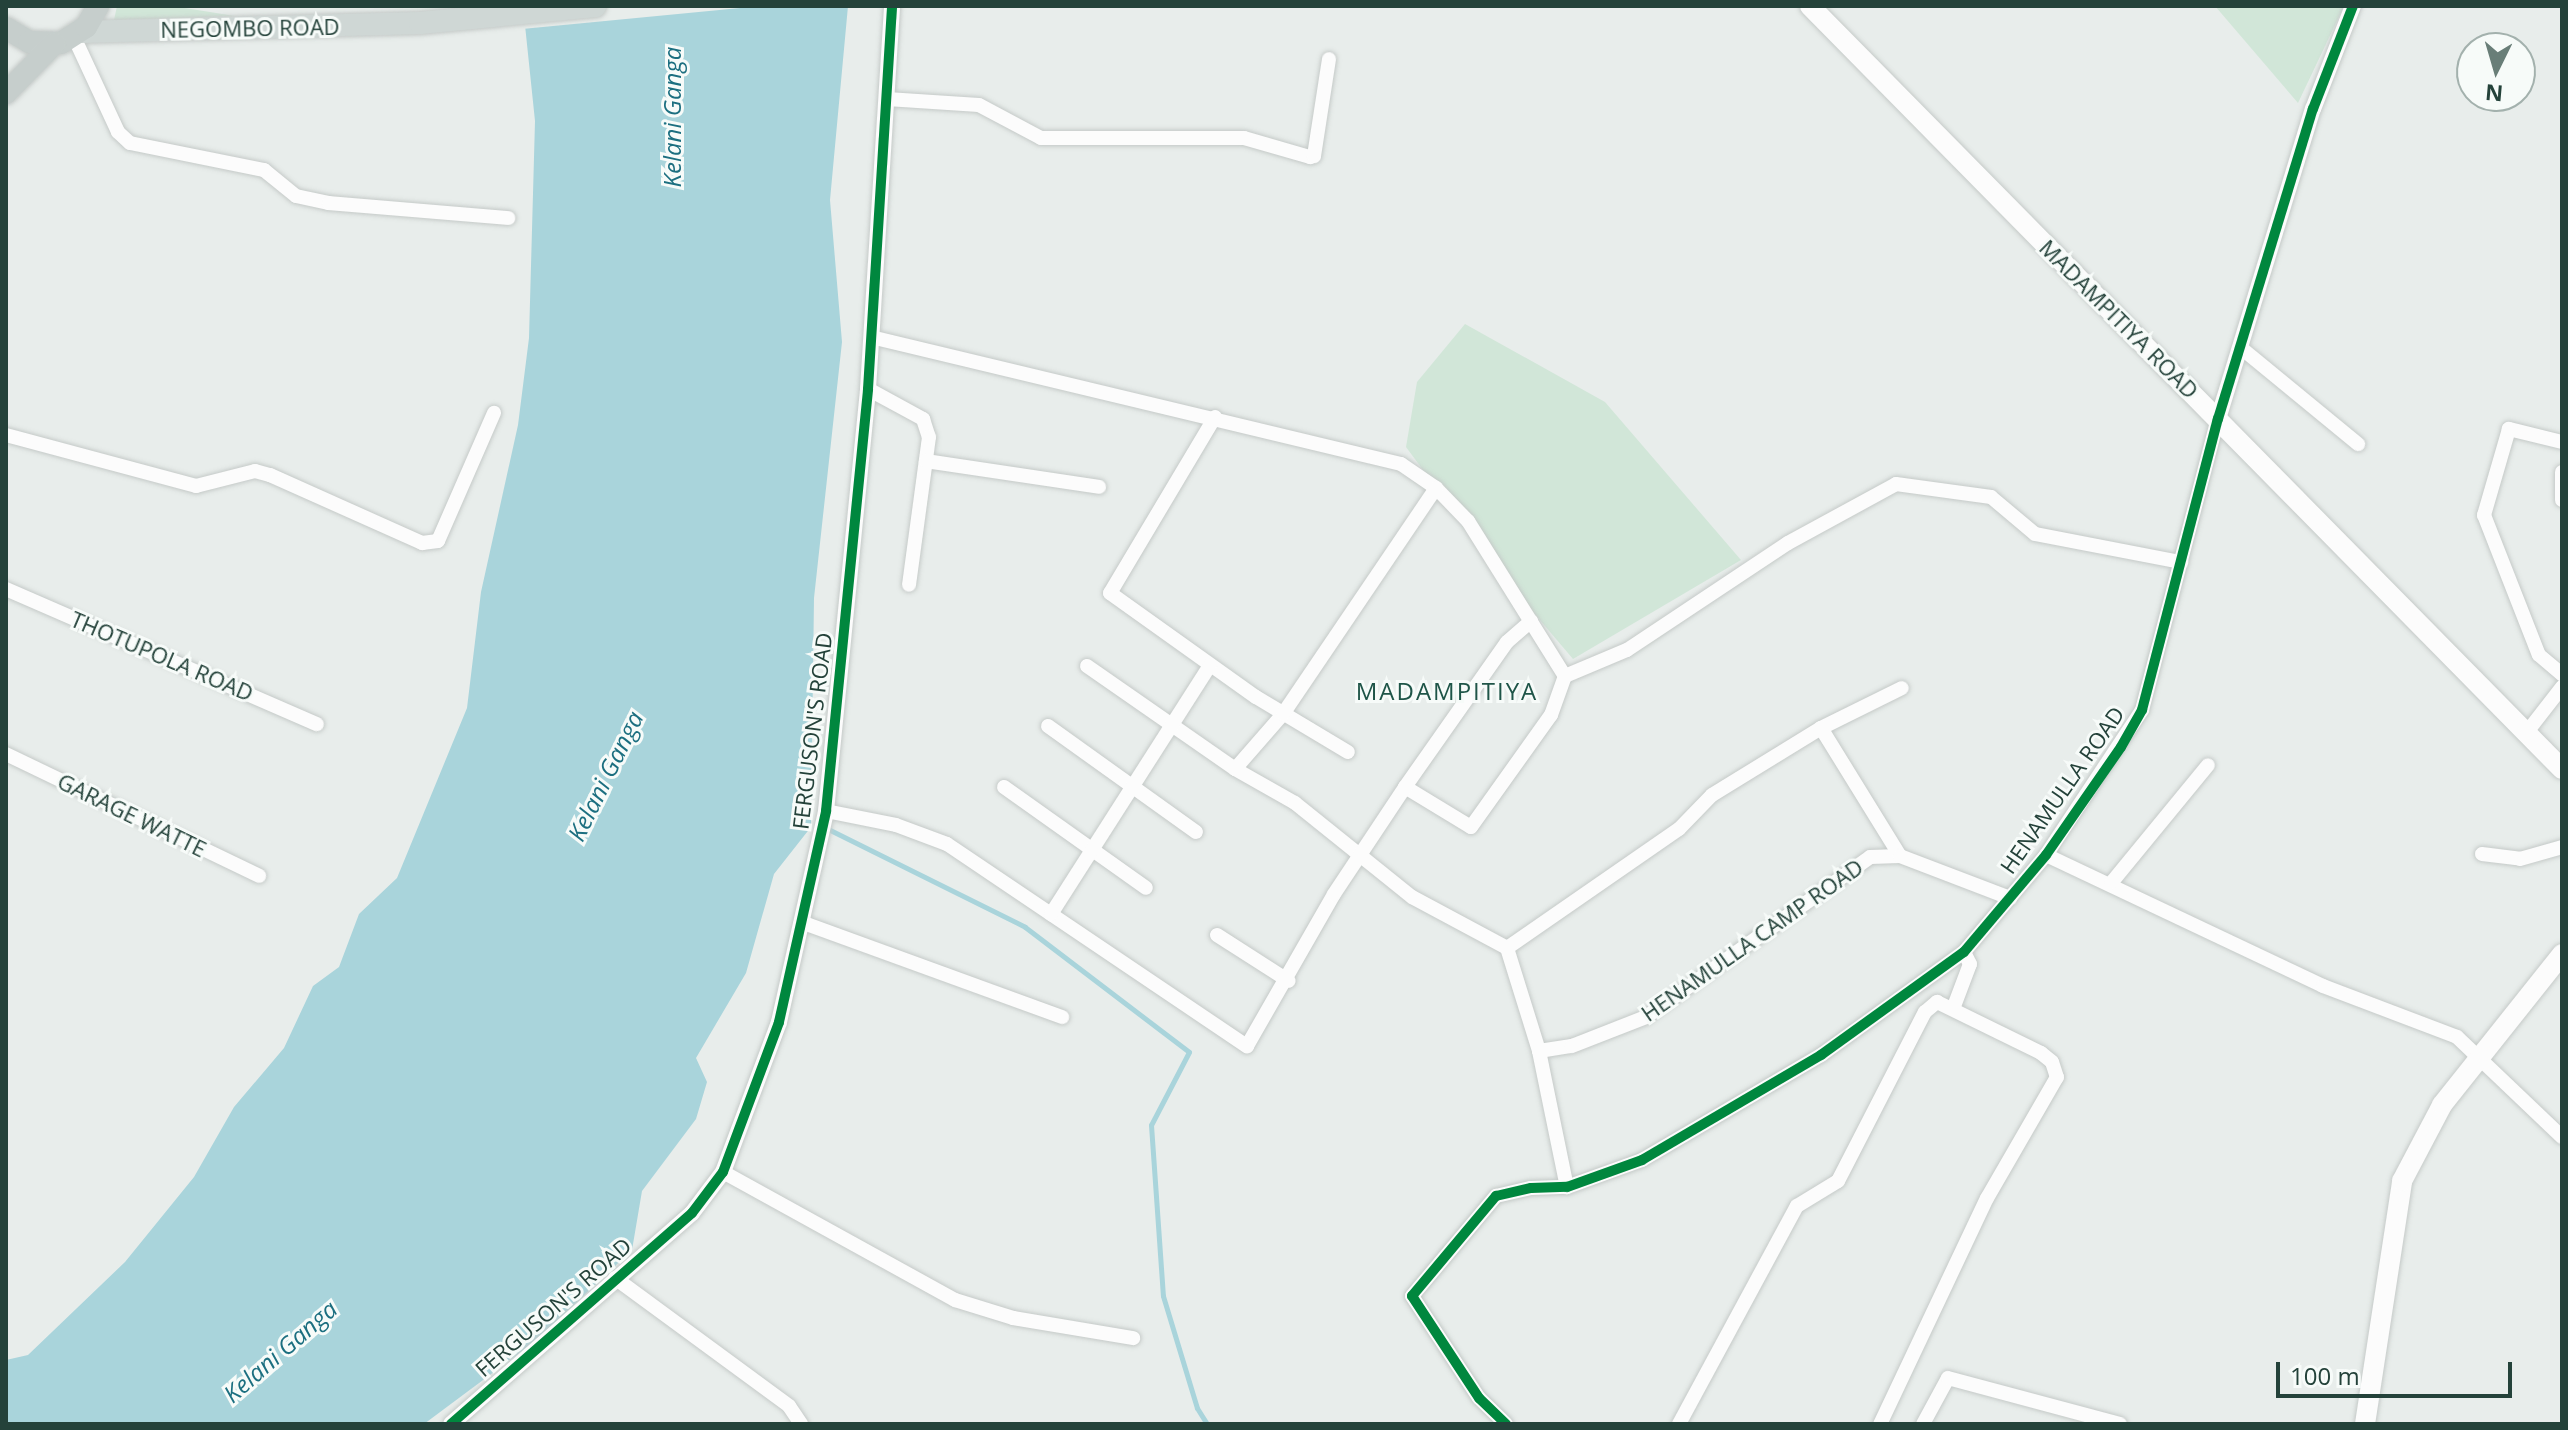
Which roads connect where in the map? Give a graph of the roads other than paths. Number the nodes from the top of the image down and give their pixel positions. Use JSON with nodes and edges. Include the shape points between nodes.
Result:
{"nodes":[{"id":1,"x":98,"y":6,"type":"edge"},
{"id":2,"x":595,"y":6,"type":"edge"},
{"id":3,"x":892,"y":6,"type":"edge"},
{"id":4,"x":1810,"y":6,"type":"edge"},
{"id":5,"x":2353,"y":6,"type":"edge"},
{"id":6,"x":6,"y":28,"type":"edge"},
{"id":7,"x":69,"y":38,"type":"junction"},
{"id":8,"x":1329,"y":59,"type":"dead end"},
{"id":9,"x":6,"y":93,"type":"edge"},
{"id":10,"x":887,"y":99,"type":"junction"},
{"id":11,"x":508,"y":218,"type":"dead end"},
{"id":12,"x":871,"y":337,"type":"junction"},
{"id":13,"x":2240,"y":347,"type":"junction"},
{"id":14,"x":868,"y":389,"type":"junction"},
{"id":15,"x":494,"y":413,"type":"dead end"},
{"id":16,"x":1215,"y":417,"type":"junction"},
{"id":17,"x":2218,"y":419,"type":"junction"},
{"id":18,"x":6,"y":435,"type":"edge"},
{"id":19,"x":2562,"y":442,"type":"edge"},
{"id":20,"x":2358,"y":444,"type":"dead end"},
{"id":21,"x":926,"y":461,"type":"junction"},
{"id":22,"x":2562,"y":472,"type":"edge"},
{"id":23,"x":1099,"y":487,"type":"dead end"},
{"id":24,"x":1436,"y":488,"type":"junction"},
{"id":25,"x":2562,"y":500,"type":"edge"},
{"id":26,"x":2181,"y":562,"type":"junction"},
{"id":27,"x":909,"y":585,"type":"dead end"},
{"id":28,"x":6,"y":589,"type":"edge"},
{"id":29,"x":1531,"y":621,"type":"junction"},
{"id":30,"x":1210,"y":665,"type":"junction"},
{"id":31,"x":1087,"y":666,"type":"dead end"},
{"id":32,"x":2562,"y":674,"type":"edge"},
{"id":33,"x":1565,"y":676,"type":"junction"},
{"id":34,"x":2562,"y":687,"type":"edge"},
{"id":35,"x":1902,"y":688,"type":"dead end"},
{"id":36,"x":1283,"y":714,"type":"junction"},
{"id":37,"x":317,"y":724,"type":"dead end"},
{"id":38,"x":1171,"y":724,"type":"junction"},
{"id":39,"x":1048,"y":726,"type":"dead end"},
{"id":40,"x":1821,"y":728,"type":"junction"},
{"id":41,"x":2527,"y":732,"type":"junction"},
{"id":42,"x":1348,"y":752,"type":"dead end"},
{"id":43,"x":6,"y":754,"type":"edge"},
{"id":44,"x":2208,"y":765,"type":"dead end"},
{"id":45,"x":1235,"y":769,"type":"junction"},
{"id":46,"x":2562,"y":769,"type":"edge"},
{"id":47,"x":1130,"y":783,"type":"junction"},
{"id":48,"x":1004,"y":787,"type":"dead end"},
{"id":49,"x":1405,"y":787,"type":"junction"},
{"id":50,"x":826,"y":811,"type":"junction"},
{"id":51,"x":1196,"y":832,"type":"dead end"},
{"id":52,"x":2562,"y":847,"type":"edge"},
{"id":53,"x":1090,"y":850,"type":"junction"},
{"id":54,"x":1361,"y":854,"type":"junction"},
{"id":55,"x":2482,"y":854,"type":"dead end"},
{"id":56,"x":2046,"y":855,"type":"junction"},
{"id":57,"x":1900,"y":856,"type":"junction"},
{"id":58,"x":259,"y":876,"type":"dead end"},
{"id":59,"x":2112,"y":882,"type":"junction"},
{"id":60,"x":1146,"y":888,"type":"dead end"},
{"id":61,"x":2010,"y":898,"type":"junction"},
{"id":62,"x":1051,"y":914,"type":"junction"},
{"id":63,"x":801,"y":922,"type":"junction"},
{"id":64,"x":1217,"y":935,"type":"dead end"},
{"id":65,"x":1507,"y":948,"type":"junction"},
{"id":66,"x":1964,"y":952,"type":"junction"},
{"id":67,"x":2562,"y":954,"type":"edge"},
{"id":68,"x":1289,"y":981,"type":"junction"},
{"id":69,"x":1953,"y":1009,"type":"junction"},
{"id":70,"x":1062,"y":1017,"type":"dead end"},
{"id":71,"x":1539,"y":1051,"type":"junction"},
{"id":72,"x":2480,"y":1060,"type":"junction"},
{"id":73,"x":2562,"y":1137,"type":"edge"},
{"id":74,"x":723,"y":1172,"type":"junction"},
{"id":75,"x":1567,"y":1187,"type":"junction"},
{"id":76,"x":615,"y":1278,"type":"junction"},
{"id":77,"x":1133,"y":1338,"type":"dead end"},
{"id":78,"x":451,"y":1424,"type":"edge"},
{"id":79,"x":801,"y":1424,"type":"edge"},
{"id":80,"x":1506,"y":1424,"type":"edge"},
{"id":81,"x":1679,"y":1424,"type":"edge"},
{"id":82,"x":1880,"y":1424,"type":"edge"},
{"id":83,"x":1923,"y":1424,"type":"edge"},
{"id":84,"x":2120,"y":1424,"type":"edge"},
{"id":85,"x":2365,"y":1424,"type":"edge"}],
"edges":[{"from":1,"to":7,"type":"highway"},
{"from":2,"to":7,"type":"main road","name":"NEGOMBO ROAD","via":[[420,23]]},
{"from":3,"to":10,"type":"street","name":"FERGUSON'S ROAD"},
{"from":4,"to":17,"type":"main road","name":"MADAMPITIYA ROAD"},
{"from":5,"to":13,"type":"street","via":[[2313,109]]},
{"from":6,"to":7,"type":"highway","via":[[29,42]]},
{"from":7,"to":9,"type":"highway"},
{"from":7,"to":11,"type":"street","via":[[118,132],[130,143],[264,170],[296,196],[329,203]]},
{"from":8,"to":10,"type":"street","via":[[1310,157],[1244,138],[1041,138],[979,105]]},
{"from":10,"to":12,"type":"street","name":"FERGUSON'S ROAD"},
{"from":12,"to":14,"type":"street","name":"FERGUSON'S ROAD"},
{"from":12,"to":16,"type":"street"},
{"from":13,"to":17,"type":"street"},
{"from":13,"to":20,"type":"street"},
{"from":14,"to":21,"type":"street","via":[[923,419],[929,437]]},
{"from":14,"to":50,"type":"street","name":"FERGUSON'S ROAD"},
{"from":15,"to":18,"type":"street","via":[[438,541],[422,543],[255,471],[196,486]]},
{"from":16,"to":24,"type":"street","via":[[1401,464]]},
{"from":16,"to":30,"type":"street","via":[[1110,593]]},
{"from":17,"to":26,"type":"street","name":"HENAMULLA ROAD"},
{"from":17,"to":41,"type":"main road","name":"MADAMPITIYA ROAD"},
{"from":19,"to":32,"type":"street","via":[[2509,429],[2484,515],[2539,655]]},
{"from":21,"to":23,"type":"street"},
{"from":21,"to":27,"type":"street"},
{"from":22,"to":25,"type":"street"},
{"from":24,"to":29,"type":"street","via":[[1468,521]]},
{"from":24,"to":36,"type":"street"},
{"from":26,"to":33,"type":"street","via":[[2035,534],[1991,497],[1896,484],[1710,591],[1627,650]]},
{"from":26,"to":56,"type":"street","name":"HENAMULLA ROAD","via":[[2142,710]]},
{"from":28,"to":37,"type":"street","name":"THOTUPOLA ROAD"},
{"from":29,"to":33,"type":"street"},
{"from":29,"to":49,"type":"street","via":[[1507,642]]},
{"from":30,"to":36,"type":"street"},
{"from":30,"to":38,"type":"street"},
{"from":31,"to":38,"type":"street"},
{"from":33,"to":49,"type":"street","via":[[1551,715],[1471,827]]},
{"from":34,"to":41,"type":"street"},
{"from":35,"to":40,"type":"street"},
{"from":36,"to":42,"type":"street"},
{"from":36,"to":45,"type":"street"},
{"from":38,"to":45,"type":"street"},
{"from":38,"to":47,"type":"street"},
{"from":39,"to":47,"type":"street"},
{"from":40,"to":57,"type":"street"},
{"from":40,"to":65,"type":"street","via":[[1712,795],[1679,829]]},
{"from":41,"to":46,"type":"main road","name":"MADAMPITIYA ROAD"},
{"from":43,"to":58,"type":"street","name":"GARAGE WATTE"},
{"from":44,"to":59,"type":"street"},
{"from":45,"to":54,"type":"street","via":[[1295,803]]},
{"from":47,"to":51,"type":"street"},
{"from":47,"to":53,"type":"street"},
{"from":48,"to":53,"type":"street"},
{"from":49,"to":54,"type":"street"},
{"from":50,"to":62,"type":"street","via":[[928,834]]},
{"from":50,"to":63,"type":"street","name":"FERGUSON'S ROAD"},
{"from":52,"to":55,"type":"street","via":[[2520,859]]},
{"from":53,"to":60,"type":"street"},
{"from":53,"to":62,"type":"street"},
{"from":54,"to":65,"type":"street","via":[[1412,897]]},
{"from":54,"to":68,"type":"street"},
{"from":56,"to":59,"type":"street"},
{"from":56,"to":61,"type":"street","name":"HENAMULLA ROAD"},
{"from":57,"to":61,"type":"street","name":"HENAMULLA CAMP ROAD"},
{"from":57,"to":71,"type":"street","name":"HENAMULLA CAMP ROAD","via":[[1870,857],[1839,874],[1646,1017],[1572,1046]]},
{"from":59,"to":72,"type":"street","via":[[2268,962],[2457,1037]]},
{"from":61,"to":66,"type":"street","name":"HENAMULLA ROAD"},
{"from":62,"to":68,"type":"street","via":[[1247,1046]]},
{"from":63,"to":70,"type":"street"},
{"from":63,"to":74,"type":"street","name":"FERGUSON'S ROAD","via":[[779,1022]]},
{"from":64,"to":68,"type":"street"},
{"from":65,"to":71,"type":"street"},
{"from":66,"to":69,"type":"street","via":[[1970,964]]},
{"from":66,"to":75,"type":"street","name":"HENAMULLA ROAD","via":[[1821,1055],[1642,1160]]},
{"from":67,"to":72,"type":"main road"},
{"from":69,"to":81,"type":"street","via":[[1937,1002],[1925,1012],[1838,1181],[1797,1206]]},
{"from":69,"to":82,"type":"street","via":[[2041,1053],[2052,1062],[2057,1077],[1987,1198]]},
{"from":71,"to":75,"type":"street"},
{"from":72,"to":73,"type":"street"},
{"from":72,"to":85,"type":"main road","via":[[2442,1105],[2402,1181]]},
{"from":74,"to":76,"type":"street","name":"FERGUSON'S ROAD","via":[[692,1213]]},
{"from":74,"to":77,"type":"street","via":[[955,1300],[1013,1318]]},
{"from":75,"to":80,"type":"street","name":"HENAMULLA ROAD","via":[[1496,1196],[1412,1296],[1479,1398]]},
{"from":76,"to":78,"type":"street","name":"FERGUSON'S ROAD"},
{"from":76,"to":79,"type":"street","via":[[789,1406]]},
{"from":83,"to":84,"type":"street","via":[[1948,1378]]}]}
